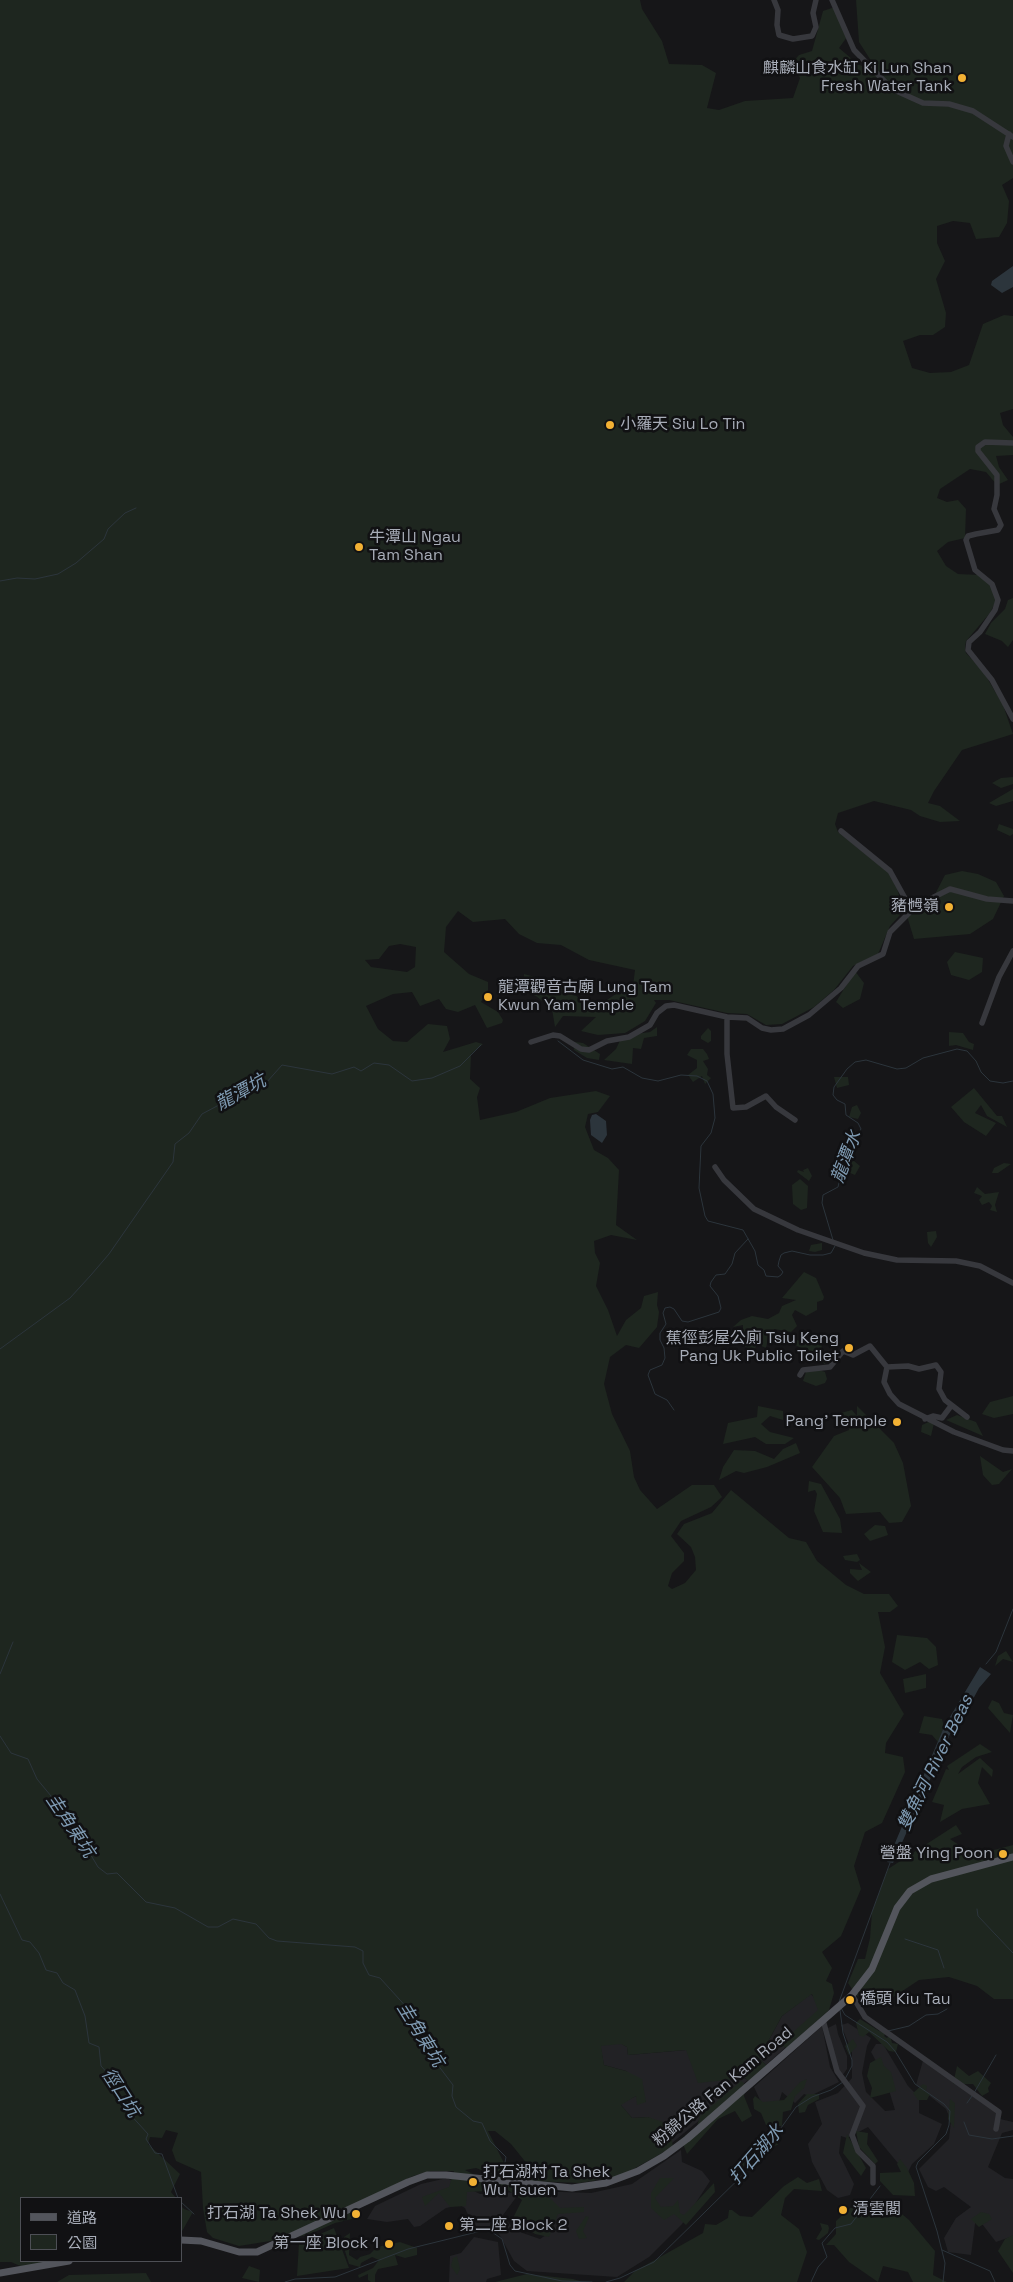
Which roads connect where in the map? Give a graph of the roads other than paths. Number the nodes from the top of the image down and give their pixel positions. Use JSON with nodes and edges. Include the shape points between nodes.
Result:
{"nodes":[{"id":1,"x":774,"y":0,"type":"edge"},
{"id":2,"x":816,"y":0,"type":"edge"},
{"id":3,"x":832,"y":0,"type":"edge"},
{"id":4,"x":1011,"y":135,"type":"edge"},
{"id":5,"x":1013,"y":162,"type":"edge"},
{"id":6,"x":1013,"y":443,"type":"edge"},
{"id":7,"x":1013,"y":719,"type":"edge"},
{"id":8,"x":841,"y":831,"type":"dead end"},
{"id":9,"x":1013,"y":901,"type":"edge"},
{"id":10,"x":910,"y":909,"type":"junction"},
{"id":11,"x":1013,"y":951,"type":"edge"},
{"id":12,"x":727,"y":1017,"type":"junction"},
{"id":13,"x":982,"y":1022,"type":"dead end"},
{"id":14,"x":531,"y":1042,"type":"dead end"},
{"id":15,"x":795,"y":1120,"type":"dead end"},
{"id":16,"x":714,"y":1167,"type":"dead end"},
{"id":17,"x":1013,"y":1283,"type":"edge"},
{"id":18,"x":886,"y":1367,"type":"junction"},
{"id":19,"x":800,"y":1375,"type":"dead end"},
{"id":20,"x":951,"y":1406,"type":"junction"},
{"id":21,"x":967,"y":1417,"type":"dead end"},
{"id":22,"x":925,"y":1419,"type":"junction"},
{"id":23,"x":1013,"y":1451,"type":"edge"},
{"id":24,"x":1013,"y":1857,"type":"edge"},
{"id":25,"x":849,"y":1997,"type":"junction"},
{"id":26,"x":823,"y":2020,"type":"junction"},
{"id":27,"x":996,"y":2129,"type":"dead end"},
{"id":28,"x":873,"y":2183,"type":"dead end"},
{"id":29,"x":182,"y":2240,"type":"edge"},
{"id":30,"x":63,"y":2262,"type":"edge"},
{"id":31,"x":0,"y":2273,"type":"edge"}],
"edges":[{"from":1,"to":2,"type":"street","via":[[778,10],[779,35],[793,39],[812,36],[816,27],[813,13]]},
{"from":3,"to":4,"type":"street","via":[[854,50],[892,89],[923,103],[968,109]]},
{"from":4,"to":5,"type":"street","via":[[1006,144]]},
{"from":6,"to":7,"type":"street","via":[[985,442],[978,447],[997,475],[994,509],[1000,525],[998,530],[968,536],[966,540],[975,570],[992,584],[998,600],[980,632],[970,640],[968,650],[992,680]]},
{"from":8,"to":10,"type":"street","via":[[890,871]]},
{"from":9,"to":10,"type":"street","via":[[950,889]]},
{"from":10,"to":12,"type":"street","via":[[890,932],[883,954],[858,966],[841,988],[809,1015],[783,1029],[771,1030],[747,1018]]},
{"from":11,"to":13,"type":"street","via":[[999,976]]},
{"from":12,"to":14,"type":"street","via":[[666,1006],[650,1025],[629,1037],[607,1041],[589,1050],[553,1035]]},
{"from":12,"to":15,"type":"street","via":[[733,1108],[746,1107],[766,1096]]},
{"from":16,"to":17,"type":"street","via":[[754,1209],[782,1224],[830,1242],[897,1260],[956,1261],[980,1266]]},
{"from":18,"to":19,"type":"street","via":[[868,1346],[853,1355],[843,1351],[830,1367],[803,1370]]},
{"from":18,"to":20,"type":"street","via":[[918,1369],[936,1365],[940,1372],[941,1394]]},
{"from":18,"to":22,"type":"street","via":[[886,1388],[893,1398]]},
{"from":20,"to":21,"type":"street"},
{"from":20,"to":22,"type":"street","via":[[942,1418],[933,1416]]},
{"from":22,"to":23,"type":"street","via":[[965,1437]]},
{"from":24,"to":25,"type":"main road","name":"粉錦公路 Fan Kam Road","via":[[934,1878],[910,1890],[897,1908],[872,1969]]},
{"from":25,"to":26,"type":"main road","name":"粉錦公路 Fan Kam Road"},
{"from":25,"to":27,"type":"street","via":[[865,2018],[999,2112]]},
{"from":26,"to":28,"type":"street","via":[[840,2077],[863,2106],[852,2135],[858,2151],[873,2166]]},
{"from":26,"to":29,"type":"main road","name":"粉錦公路 Fan Kam Road","via":[[673,2150],[620,2178],[572,2188],[427,2175],[257,2252],[239,2252],[201,2241]]},
{"from":30,"to":31,"type":"main road"}]}
